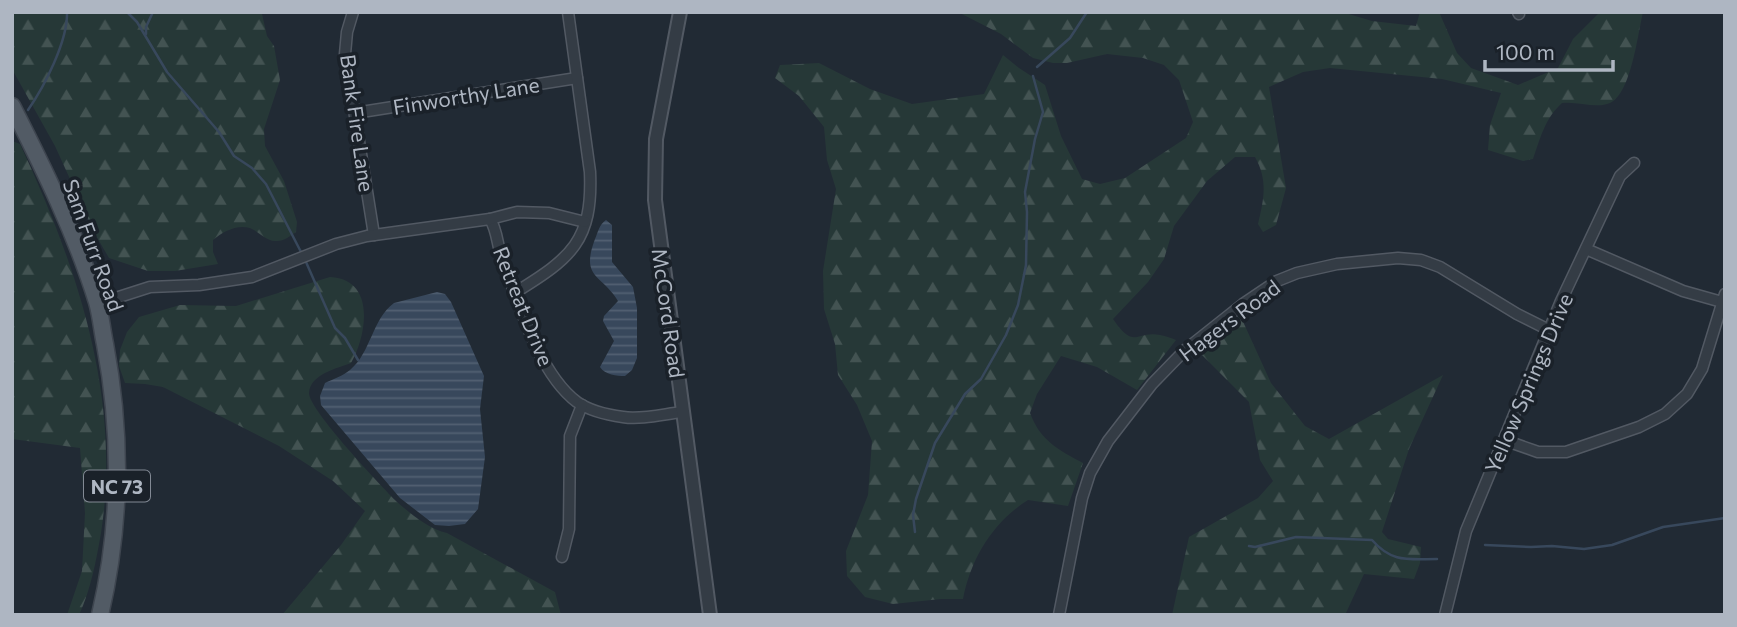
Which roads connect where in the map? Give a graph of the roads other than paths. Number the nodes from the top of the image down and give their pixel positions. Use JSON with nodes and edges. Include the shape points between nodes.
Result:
{"nodes":[{"id":1,"x":353,"y":12,"type":"edge"},
{"id":2,"x":568,"y":12,"type":"edge"},
{"id":3,"x":680,"y":12,"type":"edge"},
{"id":4,"x":577,"y":78,"type":"junction"},
{"id":5,"x":12,"y":106,"type":"edge"},
{"id":6,"x":355,"y":113,"type":"junction"},
{"id":7,"x":1634,"y":163,"type":"dead end"},
{"id":8,"x":491,"y":219,"type":"junction"},
{"id":9,"x":585,"y":222,"type":"junction"},
{"id":10,"x":374,"y":235,"type":"junction"},
{"id":11,"x":1586,"y":249,"type":"junction"},
{"id":12,"x":516,"y":292,"type":"junction"},
{"id":13,"x":1724,"y":298,"type":"edge"},
{"id":14,"x":97,"y":303,"type":"junction"},
{"id":15,"x":1549,"y":330,"type":"junction"},
{"id":16,"x":582,"y":405,"type":"junction"},
{"id":17,"x":682,"y":412,"type":"junction"},
{"id":18,"x":1504,"y":440,"type":"junction"},
{"id":19,"x":562,"y":557,"type":"dead end"},
{"id":20,"x":100,"y":615,"type":"edge"},
{"id":21,"x":709,"y":615,"type":"edge"},
{"id":22,"x":1059,"y":615,"type":"edge"},
{"id":23,"x":1445,"y":615,"type":"edge"}],
"edges":[{"from":1,"to":6,"type":"street","name":"Bank Fire Lane","via":[[345,54]]},
{"from":2,"to":4,"type":"street"},
{"from":3,"to":17,"type":"street","name":"McCord Road","via":[[660,109],[654,184]]},
{"from":4,"to":6,"type":"street","name":"Finworthy Lane"},
{"from":4,"to":9,"type":"street","via":[[590,172]]},
{"from":5,"to":14,"type":"main road","name":"Sam Furr Road","number":"NC 73","via":[[65,216]]},
{"from":6,"to":10,"type":"street","name":"Bank Fire Lane"},
{"from":7,"to":11,"type":"street","name":"Yellow Springs Drive","via":[[1620,176]]},
{"from":8,"to":9,"type":"street","via":[[534,211]]},
{"from":8,"to":10,"type":"street"},
{"from":8,"to":12,"type":"street","name":"Retreat Drive"},
{"from":9,"to":12,"type":"street","via":[[572,252]]},
{"from":10,"to":14,"type":"street","via":[[252,277],[150,287]]},
{"from":11,"to":13,"type":"street","via":[[1683,290]]},
{"from":11,"to":15,"type":"street","name":"Yellow Springs Drive"},
{"from":12,"to":16,"type":"street","name":"Retreat Drive","via":[[548,369]]},
{"from":13,"to":18,"type":"street","via":[[1698,377],[1665,414],[1566,452],[1538,452]]},
{"from":14,"to":20,"type":"main road","name":"Sam Furr Road","number":"NC 73","via":[[112,383],[118,465],[114,535]]},
{"from":15,"to":18,"type":"street","name":"Yellow Springs Drive"},
{"from":15,"to":22,"type":"street","name":"Hagers Road","via":[[1421,260],[1337,264],[1277,281],[1185,350],[1103,448],[1082,498]]},
{"from":16,"to":17,"type":"street","name":"Retreat Drive","via":[[626,418]]},
{"from":16,"to":19,"type":"street","via":[[570,436],[569,528]]},
{"from":17,"to":21,"type":"street","name":"McCord Road"},
{"from":18,"to":23,"type":"street","name":"Yellow Springs Drive","via":[[1463,539]]}]}
